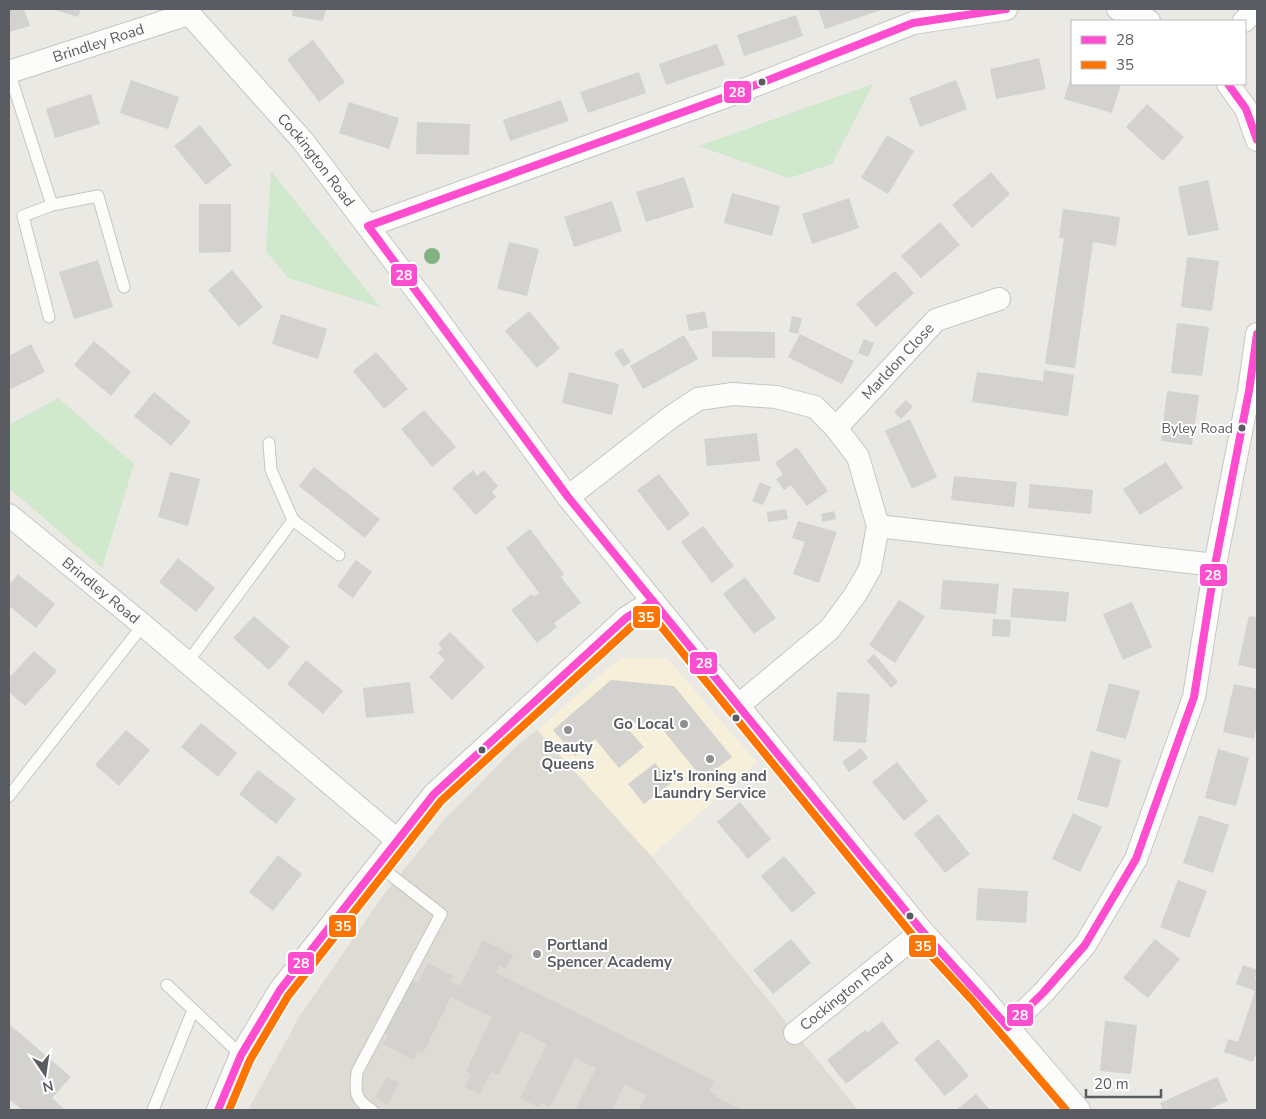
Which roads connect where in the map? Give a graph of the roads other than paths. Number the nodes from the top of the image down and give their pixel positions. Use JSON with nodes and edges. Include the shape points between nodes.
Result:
{"nodes":[{"id":1,"x":1006,"y":9,"type":"edge"},
{"id":2,"x":1118,"y":9,"type":"edge"},
{"id":3,"x":1256,"y":9,"type":"edge"},
{"id":4,"x":186,"y":11,"type":"edge"},
{"id":5,"x":1146,"y":20,"type":"edge"},
{"id":6,"x":1245,"y":20,"type":"edge"},
{"id":7,"x":9,"y":72,"type":"edge"},
{"id":8,"x":1229,"y":85,"type":"edge"},
{"id":9,"x":1257,"y":140,"type":"edge"},
{"id":10,"x":52,"y":205,"type":"junction"},
{"id":11,"x":368,"y":226,"type":"junction"},
{"id":12,"x":124,"y":287,"type":"dead end"},
{"id":13,"x":999,"y":299,"type":"dead end"},
{"id":14,"x":49,"y":317,"type":"dead end"},
{"id":15,"x":1257,"y":334,"type":"edge"},
{"id":16,"x":836,"y":428,"type":"junction"},
{"id":17,"x":269,"y":443,"type":"dead end"},
{"id":18,"x":568,"y":497,"type":"junction"},
{"id":19,"x":9,"y":515,"type":"edge"},
{"id":20,"x":293,"y":520,"type":"junction"},
{"id":21,"x":878,"y":526,"type":"junction"},
{"id":22,"x":339,"y":555,"type":"dead end"},
{"id":23,"x":1215,"y":565,"type":"junction"},
{"id":24,"x":653,"y":601,"type":"junction"},
{"id":25,"x":143,"y":625,"type":"junction"},
{"id":26,"x":187,"y":663,"type":"junction"},
{"id":27,"x":738,"y":704,"type":"junction"},
{"id":28,"x":9,"y":796,"type":"edge"},
{"id":29,"x":397,"y":840,"type":"junction"},
{"id":30,"x":378,"y":865,"type":"junction"},
{"id":31,"x":922,"y":931,"type":"junction"},
{"id":32,"x":166,"y":985,"type":"dead end"},
{"id":33,"x":193,"y":1010,"type":"junction"},
{"id":34,"x":1008,"y":1028,"type":"junction"},
{"id":35,"x":795,"y":1033,"type":"dead end"},
{"id":36,"x":241,"y":1055,"type":"junction"},
{"id":37,"x":153,"y":1110,"type":"edge"},
{"id":38,"x":218,"y":1110,"type":"edge"},
{"id":39,"x":372,"y":1110,"type":"edge"},
{"id":40,"x":1079,"y":1110,"type":"edge"}],
"edges":[{"from":1,"to":11,"type":"street","via":[[913,23],[732,94]]},
{"from":2,"to":5,"type":"street"},
{"from":3,"to":6,"type":"street"},
{"from":4,"to":7,"type":"street","name":"Brindley Road"},
{"from":4,"to":11,"type":"street","name":"Cockington Road","via":[[303,141]]},
{"from":7,"to":10,"type":"lane"},
{"from":8,"to":9,"type":"street","via":[[1246,109]]},
{"from":10,"to":12,"type":"lane","via":[[98,196]]},
{"from":10,"to":14,"type":"lane","via":[[22,216]]},
{"from":11,"to":18,"type":"street","name":"Cockington Road"},
{"from":13,"to":16,"type":"street","name":"Marldon Close","via":[[936,320]]},
{"from":15,"to":23,"type":"street"},
{"from":16,"to":18,"type":"street","via":[[815,408],[776,397],[733,394],[698,399]]},
{"from":16,"to":21,"type":"street","via":[[858,457]]},
{"from":17,"to":20,"type":"lane","via":[[271,470]]},
{"from":18,"to":24,"type":"street","name":"Cockington Road"},
{"from":19,"to":25,"type":"street","name":"Brindley Road"},
{"from":20,"to":22,"type":"lane"},
{"from":20,"to":26,"type":"lane"},
{"from":21,"to":23,"type":"street"},
{"from":21,"to":27,"type":"street","via":[[870,569],[830,629]]},
{"from":23,"to":34,"type":"street","via":[[1194,697],[1136,859],[1085,945]]},
{"from":24,"to":27,"type":"street","name":"Cockington Road"},
{"from":24,"to":29,"type":"street","via":[[626,618],[434,794]]},
{"from":25,"to":26,"type":"street","name":"Brindley Road"},
{"from":25,"to":28,"type":"lane"},
{"from":26,"to":29,"type":"street","name":"Brindley Road"},
{"from":27,"to":31,"type":"street","name":"Cockington Road"},
{"from":29,"to":30,"type":"street"},
{"from":30,"to":36,"type":"street","via":[[280,990]]},
{"from":30,"to":39,"type":"lane","via":[[441,914],[357,1072],[355,1091],[362,1104]]},
{"from":31,"to":34,"type":"street","name":"Cockington Road"},
{"from":31,"to":35,"type":"street","name":"Cockington Road"},
{"from":32,"to":33,"type":"lane"},
{"from":33,"to":36,"type":"lane"},
{"from":33,"to":37,"type":"lane"},
{"from":34,"to":40,"type":"street","name":"Cockington Road"},
{"from":36,"to":38,"type":"street"}]}
